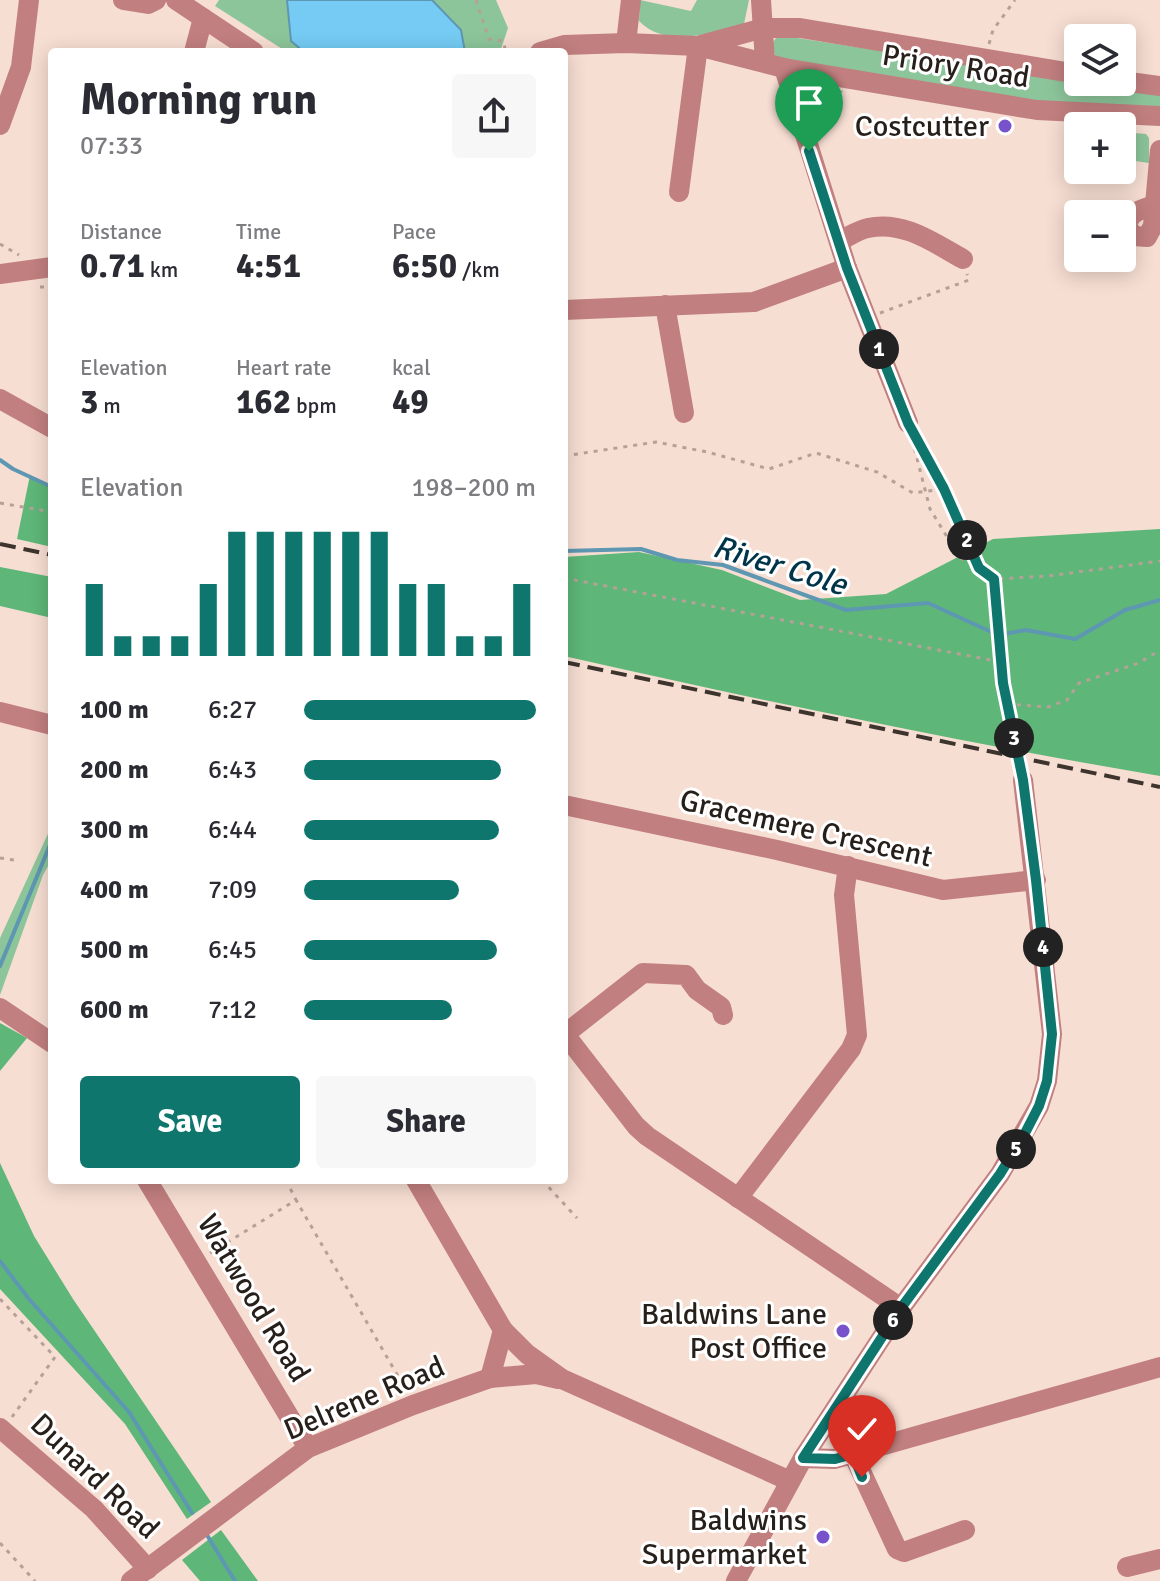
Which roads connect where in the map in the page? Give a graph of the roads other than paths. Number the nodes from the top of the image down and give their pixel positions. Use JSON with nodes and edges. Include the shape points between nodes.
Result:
{"nodes":[{"id":1,"x":29,"y":0,"type":"edge"},
{"id":2,"x":123,"y":0,"type":"edge"},
{"id":3,"x":156,"y":0,"type":"edge"},
{"id":4,"x":176,"y":0,"type":"edge"},
{"id":5,"x":631,"y":0,"type":"edge"},
{"id":6,"x":761,"y":0,"type":"edge"},
{"id":7,"x":203,"y":18,"type":"junction"},
{"id":8,"x":764,"y":28,"type":"junction"},
{"id":9,"x":626,"y":43,"type":"junction"},
{"id":10,"x":698,"y":46,"type":"junction"},
{"id":11,"x":195,"y":48,"type":"edge"},
{"id":12,"x":248,"y":48,"type":"edge"},
{"id":13,"x":554,"y":48,"type":"edge"},
{"id":14,"x":774,"y":65,"type":"junction"},
{"id":15,"x":1064,"y":72,"type":"edge"},
{"id":16,"x":1136,"y":83,"type":"edge"},
{"id":17,"x":1160,"y":86,"type":"edge"},
{"id":18,"x":1160,"y":116,"type":"edge"},
{"id":19,"x":0,"y":125,"type":"edge"},
{"id":20,"x":685,"y":131,"type":"junction"},
{"id":21,"x":706,"y":135,"type":"dead end"},
{"id":22,"x":1160,"y":150,"type":"edge"},
{"id":23,"x":679,"y":192,"type":"dead end"},
{"id":24,"x":1155,"y":205,"type":"dead end"},
{"id":25,"x":839,"y":241,"type":"junction"},
{"id":26,"x":963,"y":259,"type":"road end"},
{"id":27,"x":48,"y":268,"type":"edge"},
{"id":28,"x":847,"y":268,"type":"junction"},
{"id":29,"x":0,"y":274,"type":"edge"},
{"id":30,"x":665,"y":305,"type":"junction"},
{"id":31,"x":568,"y":310,"type":"edge"},
{"id":32,"x":0,"y":399,"type":"edge"},
{"id":33,"x":684,"y":413,"type":"dead end"},
{"id":34,"x":908,"y":423,"type":"road end"},
{"id":35,"x":48,"y":426,"type":"edge"},
{"id":36,"x":0,"y":712,"type":"edge"},
{"id":37,"x":48,"y":724,"type":"edge"},
{"id":38,"x":1023,"y":780,"type":"road end"},
{"id":39,"x":568,"y":806,"type":"edge"},
{"id":40,"x":848,"y":866,"type":"junction"},
{"id":41,"x":1036,"y":880,"type":"junction"},
{"id":42,"x":0,"y":1008,"type":"edge"},
{"id":43,"x":723,"y":1015,"type":"dead end"},
{"id":44,"x":568,"y":1031,"type":"edge"},
{"id":45,"x":568,"y":1039,"type":"edge"},
{"id":46,"x":48,"y":1040,"type":"edge"},
{"id":47,"x":149,"y":1184,"type":"edge"},
{"id":48,"x":418,"y":1184,"type":"edge"},
{"id":49,"x":738,"y":1198,"type":"junction"},
{"id":50,"x":901,"y":1308,"type":"junction"},
{"id":51,"x":503,"y":1330,"type":"junction"},
{"id":52,"x":1160,"y":1367,"type":"edge"},
{"id":53,"x":490,"y":1378,"type":"junction"},
{"id":54,"x":562,"y":1379,"type":"junction"},
{"id":55,"x":1,"y":1429,"type":"edge"},
{"id":56,"x":308,"y":1448,"type":"junction"},
{"id":57,"x":853,"y":1454,"type":"junction"},
{"id":58,"x":803,"y":1458,"type":"junction"},
{"id":59,"x":790,"y":1481,"type":"junction"},
{"id":60,"x":965,"y":1530,"type":"dead end"},
{"id":61,"x":1160,"y":1559,"type":"edge"},
{"id":62,"x":1127,"y":1567,"type":"dead end"},
{"id":63,"x":139,"y":1575,"type":"edge"},
{"id":64,"x":736,"y":1581,"type":"edge"}],
"edges":[{"from":1,"to":19,"type":"street","via":[[21,67]]},
{"from":2,"to":3,"type":"street"},
{"from":4,"to":7,"type":"street"},
{"from":5,"to":9,"type":"street"},
{"from":6,"to":8,"type":"street"},
{"from":7,"to":11,"type":"street"},
{"from":7,"to":12,"type":"street"},
{"from":8,"to":10,"type":"street","name":"Priory Road"},
{"from":8,"to":14,"type":"street"},
{"from":8,"to":15,"type":"street","name":"Priory Road","via":[[800,28]]},
{"from":9,"to":10,"type":"street","name":"Priory Road"},
{"from":9,"to":13,"type":"street","name":"Priory Road"},
{"from":10,"to":14,"type":"street","name":"Priory Road"},
{"from":10,"to":20,"type":"street"},
{"from":14,"to":18,"type":"street","name":"Priory Road","via":[[1037,110]]},
{"from":14,"to":25,"type":"street"},
{"from":16,"to":17,"type":"street"},
{"from":20,"to":21,"type":"street"},
{"from":20,"to":23,"type":"street"},
{"from":22,"to":24,"type":"street"},
{"from":25,"to":26,"type":"street","via":[[868,228],[887,227],[912,231]]},
{"from":25,"to":28,"type":"street"},
{"from":27,"to":29,"type":"street"},
{"from":28,"to":30,"type":"street","via":[[754,302]]},
{"from":28,"to":34,"type":"street"},
{"from":30,"to":31,"type":"street"},
{"from":30,"to":33,"type":"street"},
{"from":32,"to":35,"type":"street"},
{"from":36,"to":37,"type":"street"},
{"from":38,"to":41,"type":"street"},
{"from":39,"to":40,"type":"street","name":"Gracemere Crescent"},
{"from":40,"to":41,"type":"street","name":"Gracemere Crescent","via":[[943,890]]},
{"from":40,"to":49,"type":"street","via":[[844,895],[857,1035]]},
{"from":41,"to":50,"type":"street","via":[[1052,1034],[1047,1081],[1008,1162]]},
{"from":42,"to":46,"type":"street"},
{"from":43,"to":44,"type":"street","via":[[686,975],[643,973]]},
{"from":45,"to":49,"type":"street","via":[[636,1126]]},
{"from":47,"to":56,"type":"street","name":"Watwood Road"},
{"from":48,"to":51,"type":"street"},
{"from":49,"to":50,"type":"street"},
{"from":50,"to":58,"type":"street"},
{"from":51,"to":53,"type":"street"},
{"from":51,"to":54,"type":"street"},
{"from":52,"to":57,"type":"street"},
{"from":53,"to":54,"type":"street","name":"Delrene Road","via":[[536,1374]]},
{"from":53,"to":56,"type":"street","name":"Delrene Road"},
{"from":54,"to":59,"type":"street"},
{"from":55,"to":63,"type":"street","name":"Dunard Road","via":[[94,1509]]},
{"from":56,"to":63,"type":"street","name":"Delrene Road"},
{"from":57,"to":58,"type":"street"},
{"from":57,"to":60,"type":"street","via":[[897,1549],[904,1552]]},
{"from":58,"to":59,"type":"street"},
{"from":59,"to":64,"type":"street"},
{"from":61,"to":62,"type":"street"}]}
